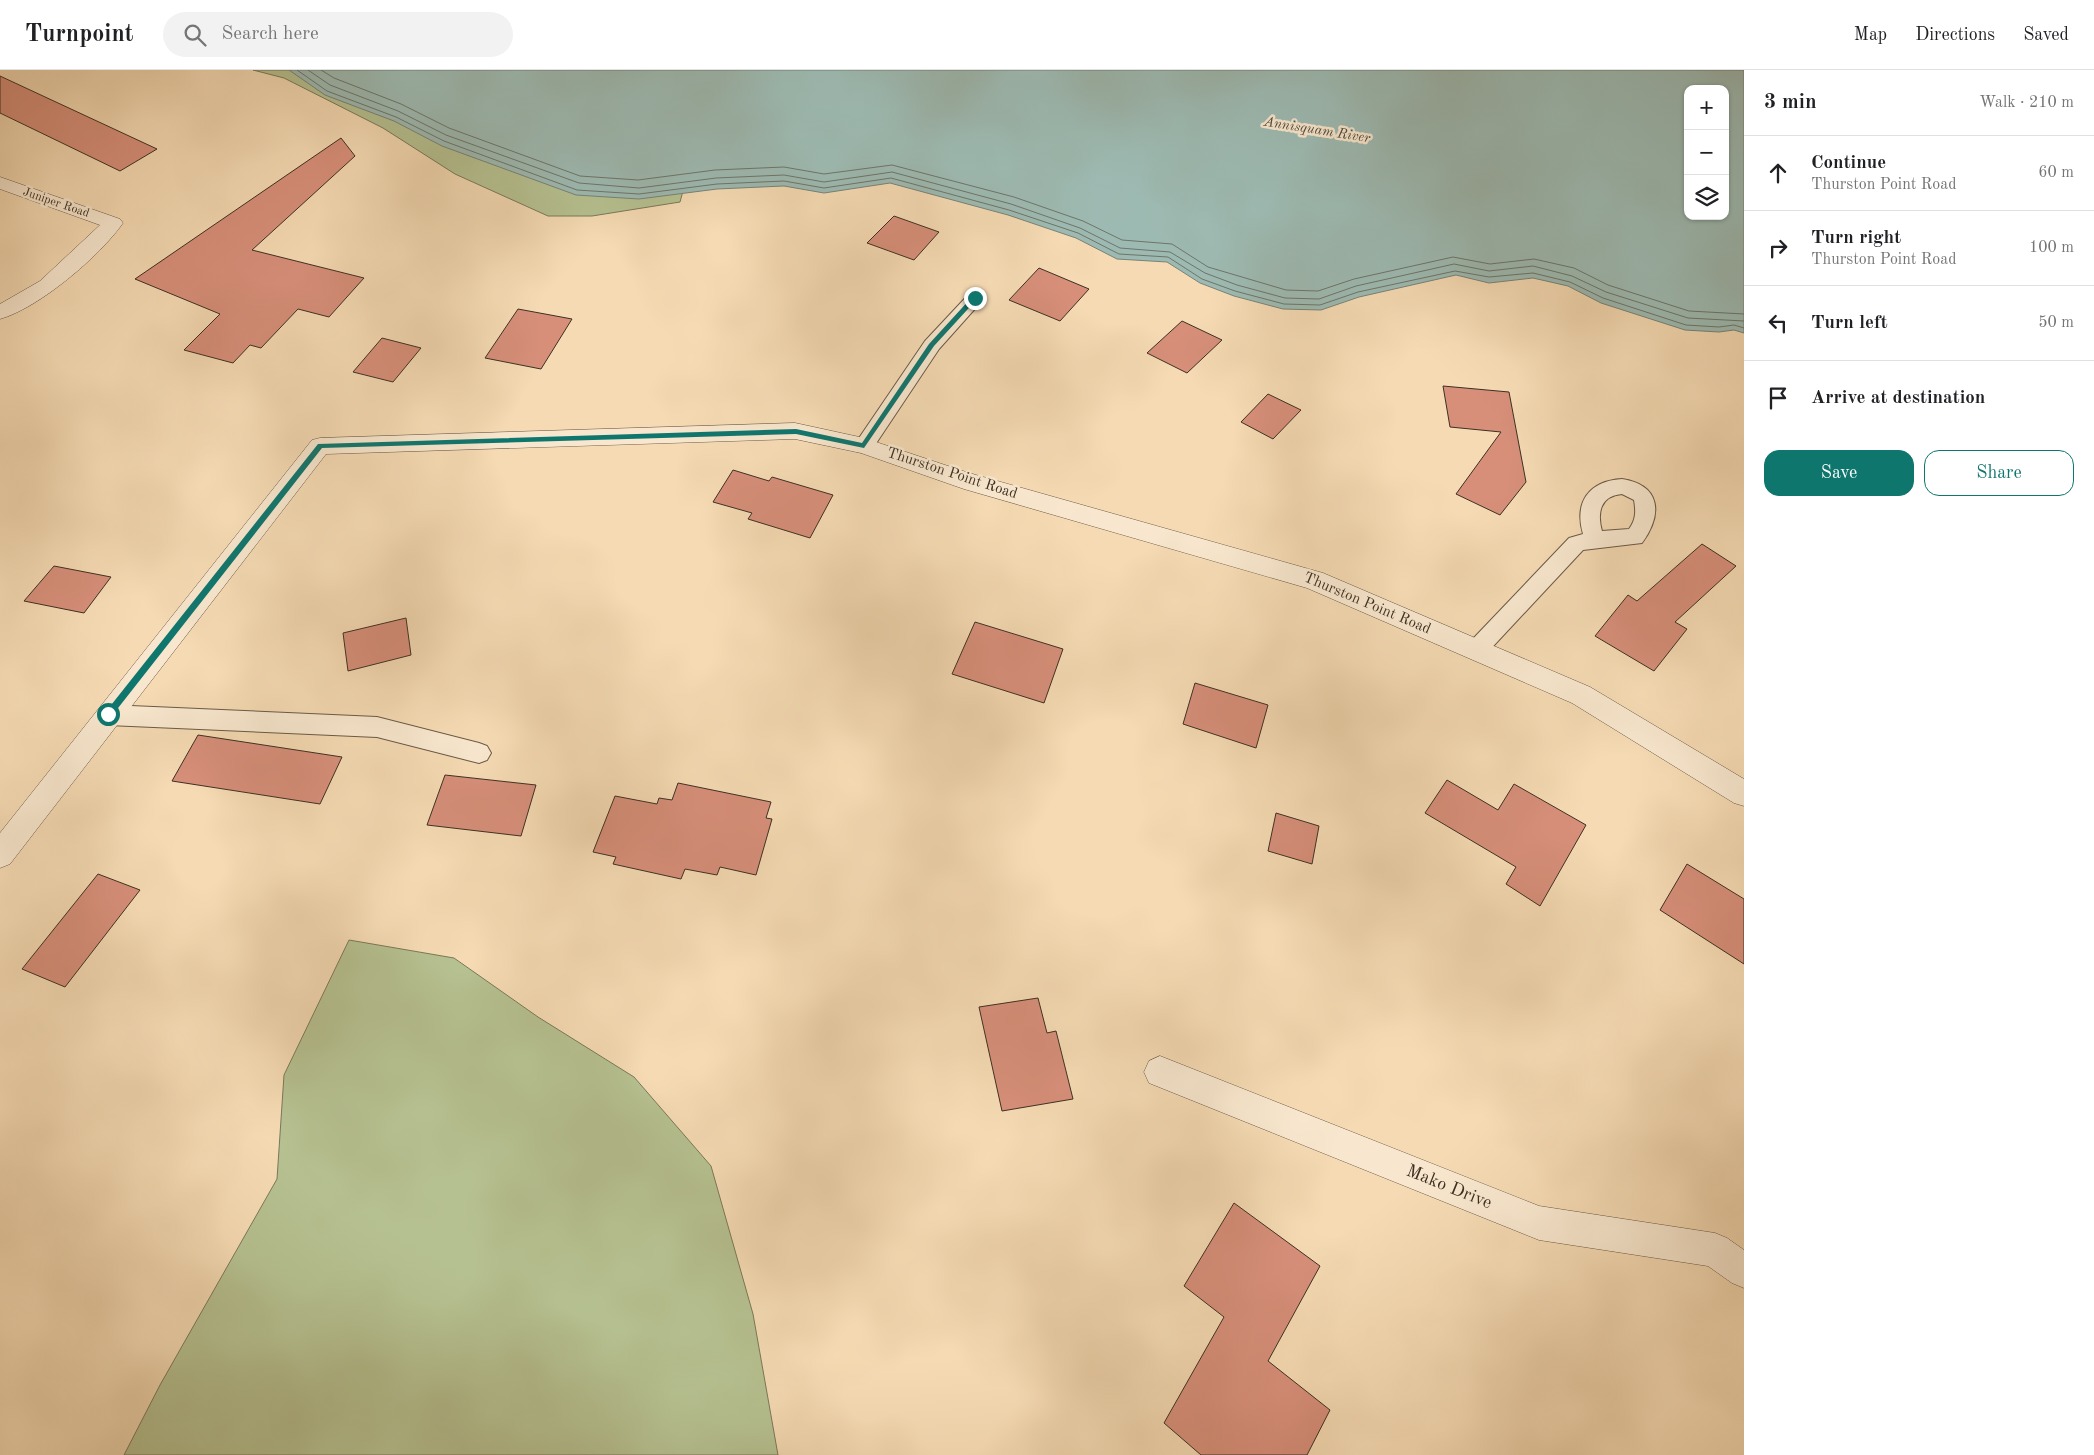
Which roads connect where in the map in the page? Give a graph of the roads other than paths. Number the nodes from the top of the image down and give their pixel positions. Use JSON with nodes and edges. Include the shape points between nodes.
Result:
{"nodes":[{"id":1,"x":0,"y":183,"type":"edge"},
{"id":2,"x":975,"y":298,"type":"dead end"},
{"id":3,"x":0,"y":312,"type":"edge"},
{"id":4,"x":864,"y":446,"type":"junction"},
{"id":5,"x":1594,"y":539,"type":"dead end"},
{"id":6,"x":1476,"y":650,"type":"junction"},
{"id":7,"x":108,"y":714,"type":"junction"},
{"id":8,"x":479,"y":753,"type":"dead end"},
{"id":9,"x":1744,"y":794,"type":"edge"},
{"id":10,"x":0,"y":855,"type":"edge"},
{"id":11,"x":1160,"y":1072,"type":"dead end"},
{"id":12,"x":1744,"y":1271,"type":"edge"}],
"edges":[{"from":1,"to":3,"type":"street","name":"Juniper Road","via":[[113,223],[59,276],[29,298]]},
{"from":2,"to":4,"type":"lane","via":[[932,345]]},
{"from":4,"to":6,"type":"street","name":"Thurston Point Road","via":[[964,480],[1314,580]]},
{"from":4,"to":7,"type":"street","name":"Thurston Point Road","via":[[796,431],[320,446]]},
{"from":5,"to":6,"type":"lane","via":[[1576,544]]},
{"from":6,"to":9,"type":"street","name":"Thurston Point Road","via":[[1581,695]]},
{"from":7,"to":8,"type":"lane","via":[[377,727]]},
{"from":7,"to":10,"type":"street","name":"Thurston Point Road"},
{"from":11,"to":12,"type":"street","name":"Mako Drive","via":[[1539,1223],[1715,1250]]}]}
